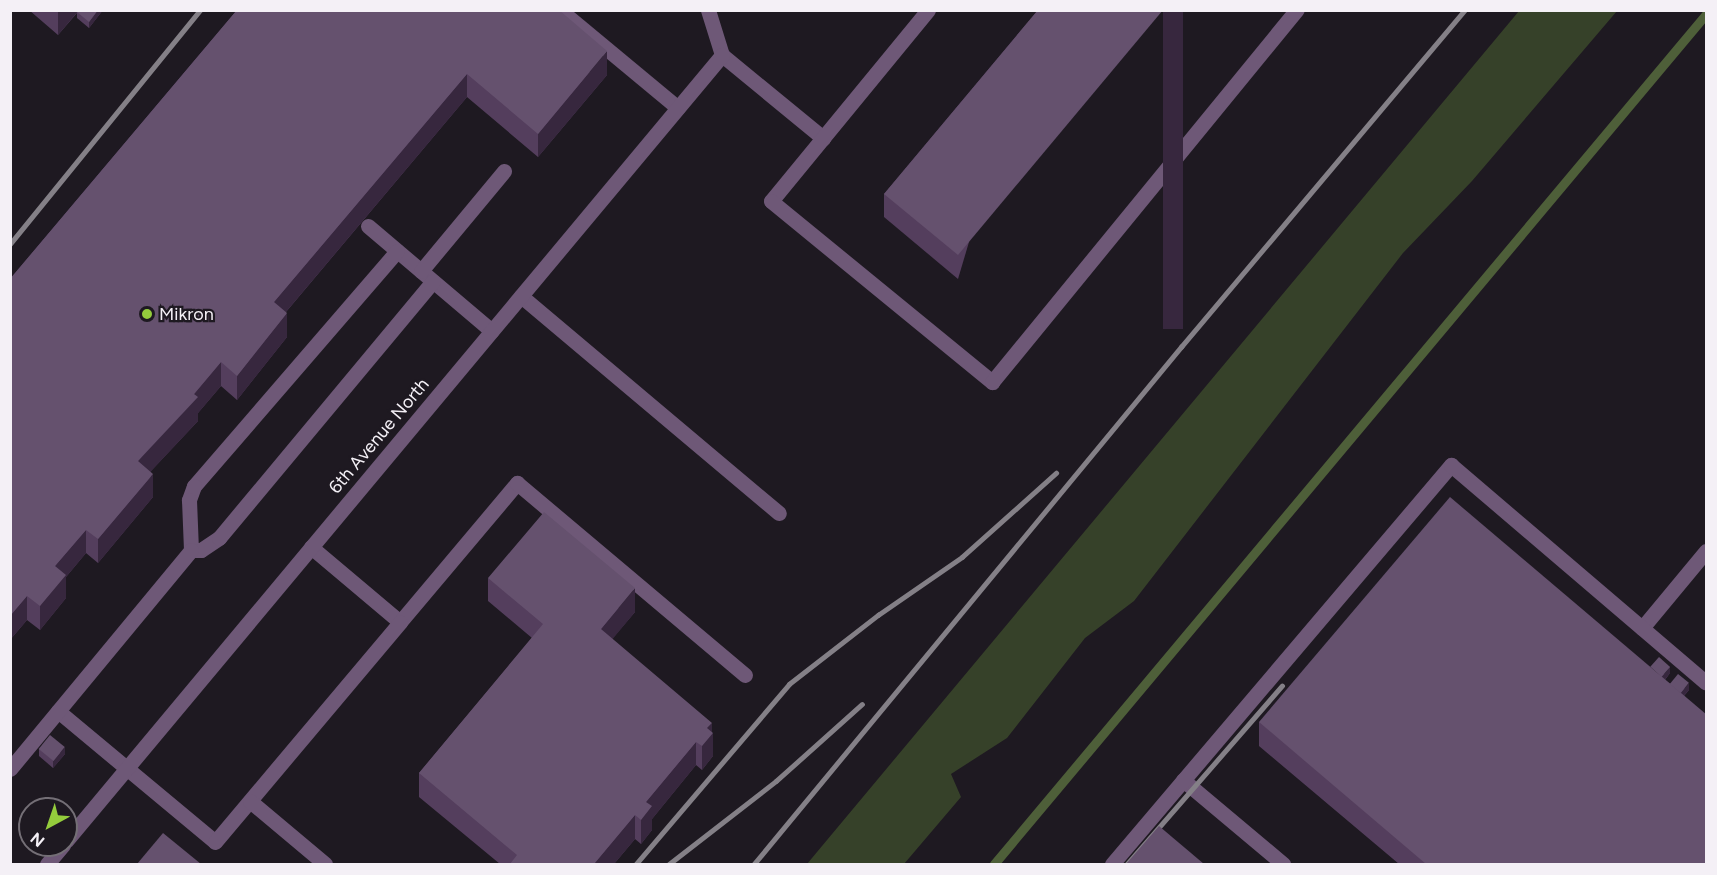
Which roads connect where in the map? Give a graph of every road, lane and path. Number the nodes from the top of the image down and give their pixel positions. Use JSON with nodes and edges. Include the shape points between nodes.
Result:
{"nodes":[{"id":1,"x":560,"y":10,"type":"edge"},
{"id":2,"x":708,"y":10,"type":"edge"},
{"id":3,"x":928,"y":10,"type":"edge"},
{"id":4,"x":1297,"y":10,"type":"edge"},
{"id":5,"x":722,"y":54,"type":"junction"},
{"id":6,"x":678,"y":108,"type":"junction"},
{"id":7,"x":823,"y":138,"type":"junction"},
{"id":8,"x":504,"y":171,"type":"dead end"},
{"id":9,"x":368,"y":226,"type":"dead end"},
{"id":10,"x":397,"y":250,"type":"junction"},
{"id":11,"x":427,"y":276,"type":"junction"},
{"id":12,"x":521,"y":296,"type":"junction"},
{"id":13,"x":492,"y":331,"type":"junction"},
{"id":14,"x":779,"y":513,"type":"dead end"},
{"id":15,"x":311,"y":547,"type":"junction"},
{"id":16,"x":191,"y":550,"type":"junction"},
{"id":17,"x":1707,"y":551,"type":"edge"},
{"id":18,"x":400,"y":622,"type":"junction"},
{"id":19,"x":1642,"y":628,"type":"junction"},
{"id":20,"x":745,"y":675,"type":"dead end"},
{"id":21,"x":1707,"y":683,"type":"edge"},
{"id":22,"x":58,"y":711,"type":"junction"},
{"id":23,"x":127,"y":768,"type":"junction"},
{"id":24,"x":10,"y":770,"type":"edge"},
{"id":25,"x":1183,"y":780,"type":"junction"},
{"id":26,"x":249,"y":801,"type":"junction"},
{"id":27,"x":78,"y":827,"type":"edge"},
{"id":28,"x":325,"y":864,"type":"edge"},
{"id":29,"x":1112,"y":864,"type":"edge"},
{"id":30,"x":1283,"y":864,"type":"edge"}],
"edges":[{"from":1,"to":6,"type":"street"},
{"from":2,"to":5,"type":"street"},
{"from":3,"to":7,"type":"street"},
{"from":4,"to":7,"type":"street","via":[[992,382],[771,201]]},
{"from":5,"to":6,"type":"street","name":"6th Avenue North"},
{"from":5,"to":7,"type":"street"},
{"from":6,"to":12,"type":"street","name":"6th Avenue North"},
{"from":8,"to":11,"type":"street"},
{"from":9,"to":10,"type":"street"},
{"from":10,"to":11,"type":"street"},
{"from":10,"to":16,"type":"street","via":[[194,486],[189,500]]},
{"from":11,"to":13,"type":"street"},
{"from":11,"to":16,"type":"street","via":[[219,538],[201,550]]},
{"from":12,"to":13,"type":"street","name":"6th Avenue North"},
{"from":12,"to":14,"type":"street"},
{"from":13,"to":15,"type":"street","name":"6th Avenue North"},
{"from":15,"to":18,"type":"street"},
{"from":15,"to":23,"type":"street","name":"6th Avenue North"},
{"from":16,"to":22,"type":"street"},
{"from":17,"to":19,"type":"street"},
{"from":18,"to":20,"type":"street","via":[[517,483]]},
{"from":18,"to":26,"type":"street"},
{"from":19,"to":21,"type":"street"},
{"from":19,"to":25,"type":"street","via":[[1451,465]]},
{"from":22,"to":23,"type":"street"},
{"from":22,"to":24,"type":"street"},
{"from":23,"to":26,"type":"street","via":[[215,842]]},
{"from":23,"to":27,"type":"street","name":"6th Avenue North"},
{"from":25,"to":29,"type":"street"},
{"from":25,"to":30,"type":"street"},
{"from":26,"to":28,"type":"street"}]}
